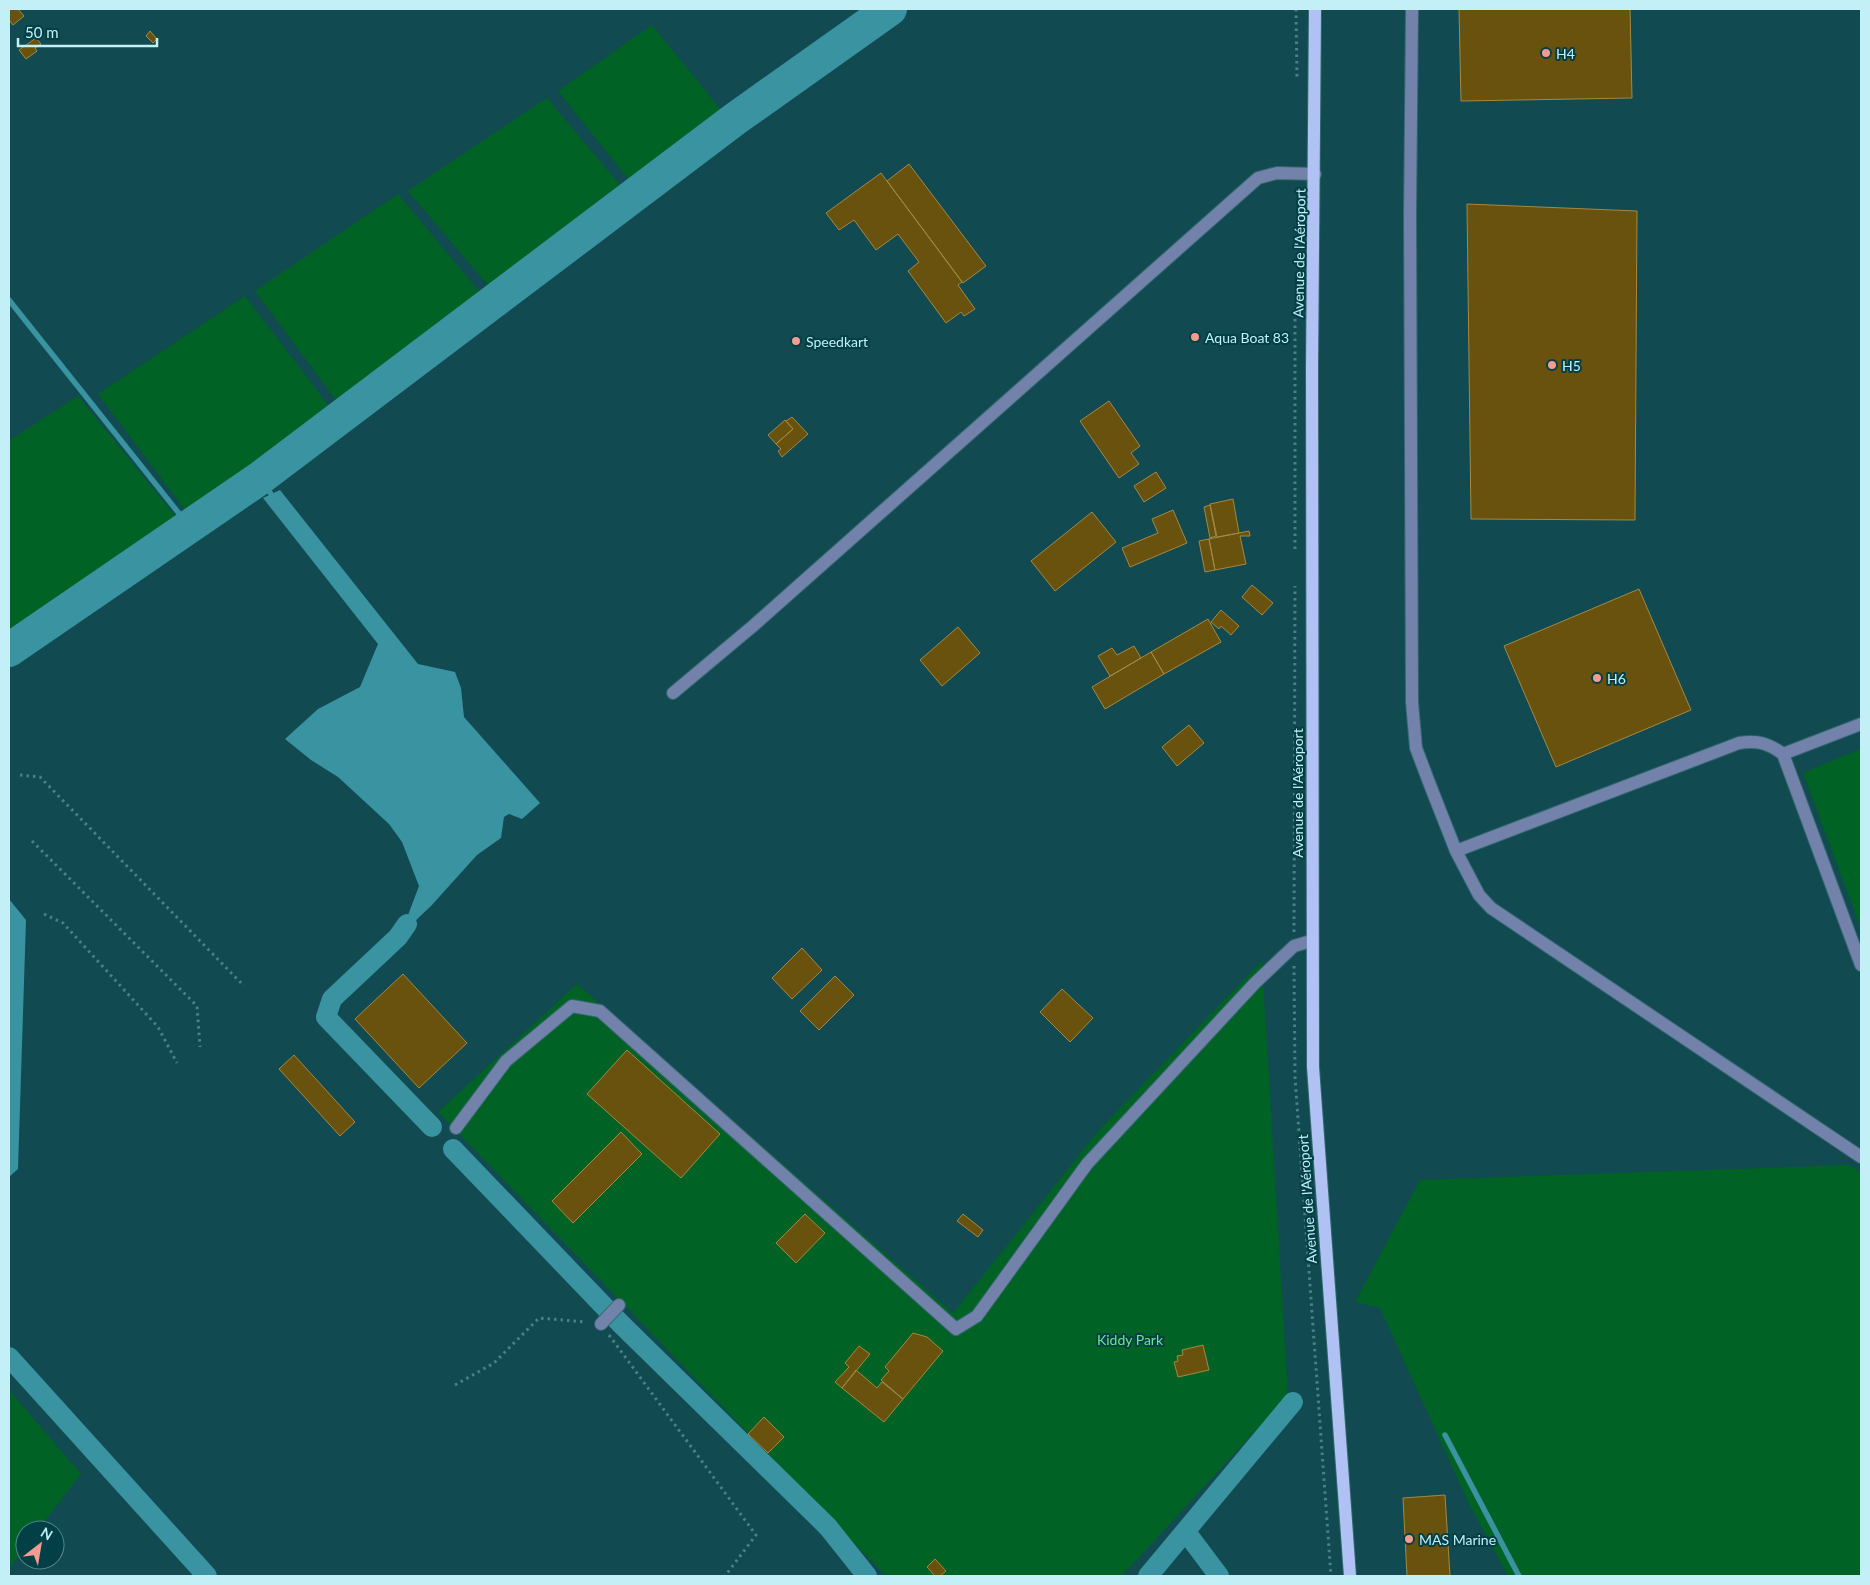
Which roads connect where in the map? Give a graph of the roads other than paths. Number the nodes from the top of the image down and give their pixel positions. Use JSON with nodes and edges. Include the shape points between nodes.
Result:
{"nodes":[{"id":1,"x":1315,"y":9,"type":"edge"},
{"id":2,"x":1412,"y":9,"type":"edge"},
{"id":3,"x":1315,"y":174,"type":"junction"},
{"id":4,"x":673,"y":693,"type":"dead end"},
{"id":5,"x":1861,"y":724,"type":"edge"},
{"id":6,"x":1783,"y":754,"type":"junction"},
{"id":7,"x":1456,"y":851,"type":"junction"},
{"id":8,"x":1311,"y":941,"type":"junction"},
{"id":9,"x":1861,"y":965,"type":"edge"},
{"id":10,"x":456,"y":1128,"type":"dead end"},
{"id":11,"x":1861,"y":1157,"type":"edge"},
{"id":12,"x":619,"y":1305,"type":"dead end"},
{"id":13,"x":601,"y":1324,"type":"road end"},
{"id":14,"x":1350,"y":1576,"type":"edge"}],
"edges":[{"from":1,"to":3,"type":"main road","name":"Avenue de l'Aéroport"},
{"from":2,"to":7,"type":"street","via":[[1412,702],[1416,748]]},
{"from":3,"to":4,"type":"street","via":[[1277,173],[1258,178],[754,626]]},
{"from":3,"to":8,"type":"main road","name":"Avenue de l'Aéroport"},
{"from":5,"to":6,"type":"street"},
{"from":6,"to":7,"type":"street","via":[[1763,742],[1739,743]]},
{"from":6,"to":9,"type":"street"},
{"from":7,"to":11,"type":"street","via":[[1479,895],[1491,908]]},
{"from":8,"to":10,"type":"street","via":[[1294,946],[1255,983],[1087,1164],[977,1316],[956,1329],[600,1011],[572,1006],[506,1061]]},
{"from":8,"to":14,"type":"main road","name":"Avenue de l'Aéroport","via":[[1313,1068]]},
{"from":12,"to":13,"type":"street"}]}
